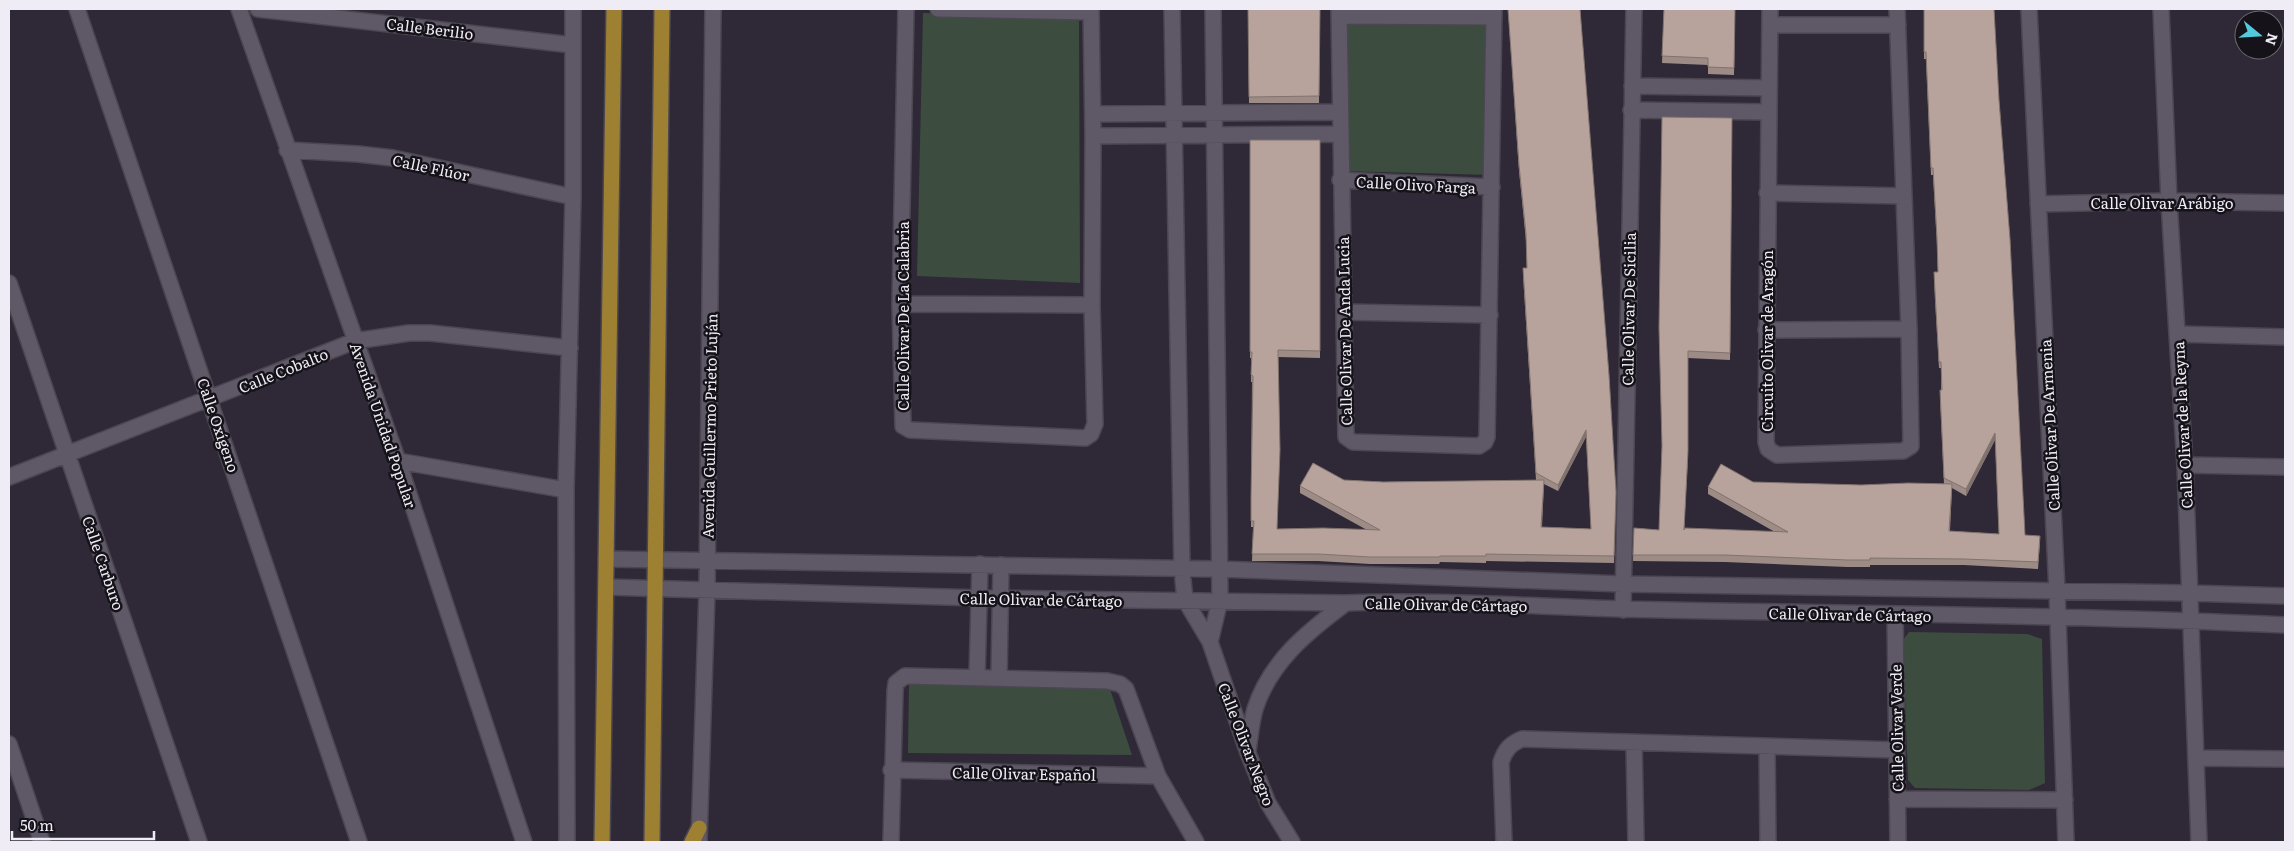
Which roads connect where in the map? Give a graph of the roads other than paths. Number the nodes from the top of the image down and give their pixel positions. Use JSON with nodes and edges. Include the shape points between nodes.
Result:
{"nodes":[{"id":1,"x":77,"y":9,"type":"edge"},
{"id":2,"x":239,"y":9,"type":"edge"},
{"id":3,"x":258,"y":9,"type":"edge"},
{"id":4,"x":573,"y":9,"type":"edge"},
{"id":5,"x":614,"y":9,"type":"edge"},
{"id":6,"x":662,"y":9,"type":"edge"},
{"id":7,"x":713,"y":9,"type":"edge"},
{"id":8,"x":906,"y":9,"type":"edge"},
{"id":9,"x":938,"y":9,"type":"edge"},
{"id":10,"x":1172,"y":9,"type":"edge"},
{"id":11,"x":1212,"y":9,"type":"edge"},
{"id":12,"x":1634,"y":9,"type":"edge"},
{"id":13,"x":1770,"y":9,"type":"edge"},
{"id":14,"x":1897,"y":9,"type":"edge"},
{"id":15,"x":2029,"y":9,"type":"edge"},
{"id":16,"x":2161,"y":9,"type":"edge"},
{"id":17,"x":1091,"y":10,"type":"edge"},
{"id":18,"x":1339,"y":12,"type":"edge"},
{"id":19,"x":1494,"y":13,"type":"edge"},
{"id":20,"x":1770,"y":25,"type":"junction"},
{"id":21,"x":1898,"y":25,"type":"junction"},
{"id":22,"x":572,"y":45,"type":"junction"},
{"id":23,"x":1632,"y":86,"type":"junction"},
{"id":24,"x":1768,"y":88,"type":"junction"},
{"id":25,"x":1631,"y":110,"type":"junction"},
{"id":26,"x":1214,"y":112,"type":"junction"},
{"id":27,"x":1340,"y":112,"type":"junction"},
{"id":28,"x":1768,"y":112,"type":"junction"},
{"id":29,"x":1172,"y":113,"type":"junction"},
{"id":30,"x":1093,"y":114,"type":"junction"},
{"id":31,"x":1340,"y":134,"type":"junction"},
{"id":32,"x":1214,"y":135,"type":"junction"},
{"id":33,"x":1093,"y":136,"type":"junction"},
{"id":34,"x":1173,"y":136,"type":"junction"},
{"id":35,"x":287,"y":150,"type":"junction"},
{"id":36,"x":1340,"y":180,"type":"junction"},
{"id":37,"x":1492,"y":187,"type":"junction"},
{"id":38,"x":1768,"y":193,"type":"junction"},
{"id":39,"x":1904,"y":196,"type":"junction"},
{"id":40,"x":573,"y":197,"type":"junction"},
{"id":41,"x":2169,"y":201,"type":"junction"},
{"id":42,"x":2285,"y":203,"type":"edge"},
{"id":43,"x":2038,"y":204,"type":"junction"},
{"id":44,"x":9,"y":283,"type":"edge"},
{"id":45,"x":900,"y":304,"type":"junction"},
{"id":46,"x":1092,"y":305,"type":"junction"},
{"id":47,"x":1344,"y":312,"type":"junction"},
{"id":48,"x":1490,"y":315,"type":"junction"},
{"id":49,"x":1909,"y":329,"type":"junction"},
{"id":50,"x":1766,"y":330,"type":"junction"},
{"id":51,"x":2177,"y":334,"type":"junction"},
{"id":52,"x":2285,"y":337,"type":"edge"},
{"id":53,"x":355,"y":341,"type":"junction"},
{"id":54,"x":570,"y":348,"type":"junction"},
{"id":55,"x":210,"y":400,"type":"junction"},
{"id":56,"x":67,"y":455,"type":"junction"},
{"id":57,"x":398,"y":462,"type":"junction"},
{"id":58,"x":2184,"y":465,"type":"junction"},
{"id":59,"x":2285,"y":467,"type":"edge"},
{"id":60,"x":9,"y":477,"type":"edge"},
{"id":61,"x":566,"y":490,"type":"junction"},
{"id":62,"x":655,"y":558,"type":"junction"},
{"id":63,"x":606,"y":559,"type":"junction"},
{"id":64,"x":707,"y":559,"type":"junction"},
{"id":65,"x":980,"y":564,"type":"junction"},
{"id":66,"x":1001,"y":565,"type":"junction"},
{"id":67,"x":1218,"y":569,"type":"junction"},
{"id":68,"x":1182,"y":570,"type":"junction"},
{"id":69,"x":1623,"y":584,"type":"junction"},
{"id":70,"x":606,"y":587,"type":"junction"},
{"id":71,"x":654,"y":588,"type":"junction"},
{"id":72,"x":2057,"y":590,"type":"junction"},
{"id":73,"x":707,"y":591,"type":"junction"},
{"id":74,"x":2188,"y":593,"type":"junction"},
{"id":75,"x":2285,"y":596,"type":"edge"},
{"id":76,"x":980,"y":598,"type":"junction"},
{"id":77,"x":1000,"y":598,"type":"junction"},
{"id":78,"x":1185,"y":600,"type":"junction"},
{"id":79,"x":1220,"y":600,"type":"junction"},
{"id":80,"x":1346,"y":603,"type":"junction"},
{"id":81,"x":1623,"y":610,"type":"junction"},
{"id":82,"x":1895,"y":614,"type":"junction"},
{"id":83,"x":2058,"y":617,"type":"junction"},
{"id":84,"x":2189,"y":620,"type":"junction"},
{"id":85,"x":2285,"y":625,"type":"edge"},
{"id":86,"x":1210,"y":642,"type":"junction"},
{"id":87,"x":977,"y":677,"type":"junction"},
{"id":88,"x":999,"y":678,"type":"junction"},
{"id":89,"x":9,"y":744,"type":"edge"},
{"id":90,"x":1634,"y":744,"type":"junction"},
{"id":91,"x":1766,"y":748,"type":"junction"},
{"id":92,"x":1897,"y":750,"type":"junction"},
{"id":93,"x":1248,"y":753,"type":"junction"},
{"id":94,"x":2197,"y":758,"type":"junction"},
{"id":95,"x":2285,"y":760,"type":"edge"},
{"id":96,"x":891,"y":770,"type":"junction"},
{"id":97,"x":1158,"y":776,"type":"junction"},
{"id":98,"x":603,"y":785,"type":"junction"},
{"id":99,"x":1897,"y":799,"type":"junction"},
{"id":100,"x":2064,"y":800,"type":"junction"},
{"id":101,"x":699,"y":835,"type":"edge"},
{"id":102,"x":42,"y":842,"type":"edge"},
{"id":103,"x":199,"y":842,"type":"edge"},
{"id":104,"x":359,"y":842,"type":"edge"},
{"id":105,"x":524,"y":842,"type":"edge"},
{"id":106,"x":566,"y":842,"type":"edge"},
{"id":107,"x":593,"y":842,"type":"edge"},
{"id":108,"x":602,"y":842,"type":"edge"},
{"id":109,"x":652,"y":842,"type":"edge"},
{"id":110,"x":692,"y":842,"type":"edge"},
{"id":111,"x":891,"y":842,"type":"edge"},
{"id":112,"x":1196,"y":842,"type":"edge"},
{"id":113,"x":1292,"y":842,"type":"edge"},
{"id":114,"x":1504,"y":842,"type":"edge"},
{"id":115,"x":1636,"y":842,"type":"edge"},
{"id":116,"x":1768,"y":842,"type":"edge"},
{"id":117,"x":1898,"y":842,"type":"edge"},
{"id":118,"x":2066,"y":842,"type":"edge"},
{"id":119,"x":2199,"y":842,"type":"edge"}],
"edges":[{"from":1,"to":55,"type":"street","name":"Calle Oxígeno"},
{"from":2,"to":35,"type":"street","name":"Avenida Unidad Popular"},
{"from":3,"to":22,"type":"street","name":"Calle Berilio"},
{"from":4,"to":22,"type":"street"},
{"from":5,"to":63,"type":"main road"},
{"from":6,"to":62,"type":"main road"},
{"from":7,"to":64,"type":"street","name":"Avenida Guillermo Prieto Luján"},
{"from":8,"to":45,"type":"street","name":"Calle Olivar De La Calabria"},
{"from":9,"to":17,"type":"street"},
{"from":10,"to":29,"type":"street"},
{"from":11,"to":26,"type":"street"},
{"from":12,"to":23,"type":"street","name":"Calle Olivar De Sicilia"},
{"from":13,"to":20,"type":"street","name":"Circuito Olivar de Aragón"},
{"from":14,"to":21,"type":"street","name":"Circuito Olivar de Aragón"},
{"from":15,"to":43,"type":"street","name":"Calle Olivar De Armenia"},
{"from":16,"to":41,"type":"street","name":"Calle Olivar de la Reyna"},
{"from":17,"to":30,"type":"street","name":"Calle Olivar De La Calabria"},
{"from":18,"to":19,"type":"street"},
{"from":18,"to":27,"type":"street","name":"Calle Olivar De Anda Lucia"},
{"from":19,"to":37,"type":"street","name":"Calle Olivar De Anda Lucia"},
{"from":20,"to":21,"type":"street"},
{"from":20,"to":24,"type":"street","name":"Circuito Olivar de Aragón"},
{"from":21,"to":39,"type":"street","name":"Circuito Olivar de Aragón"},
{"from":22,"to":40,"type":"street"},
{"from":23,"to":24,"type":"street"},
{"from":23,"to":25,"type":"street","name":"Calle Olivar De Sicilia"},
{"from":24,"to":28,"type":"street","name":"Circuito Olivar de Aragón"},
{"from":25,"to":28,"type":"street"},
{"from":25,"to":69,"type":"street","name":"Calle Olivar De Sicilia"},
{"from":26,"to":27,"type":"street"},
{"from":26,"to":29,"type":"street"},
{"from":26,"to":32,"type":"street"},
{"from":27,"to":31,"type":"street","name":"Calle Olivar De Anda Lucia"},
{"from":28,"to":38,"type":"street","name":"Circuito Olivar de Aragón"},
{"from":29,"to":30,"type":"street"},
{"from":29,"to":34,"type":"street"},
{"from":30,"to":33,"type":"street","name":"Calle Olivar De La Calabria"},
{"from":31,"to":32,"type":"street"},
{"from":31,"to":36,"type":"street","name":"Calle Olivar De Anda Lucia"},
{"from":32,"to":34,"type":"street"},
{"from":32,"to":67,"type":"street"},
{"from":33,"to":34,"type":"street"},
{"from":33,"to":46,"type":"street","name":"Calle Olivar De La Calabria"},
{"from":34,"to":68,"type":"street"},
{"from":35,"to":40,"type":"street","name":"Calle Flúor","via":[[393,158]]},
{"from":35,"to":53,"type":"street","name":"Avenida Unidad Popular"},
{"from":36,"to":37,"type":"street","name":"Calle Olivo Farga"},
{"from":36,"to":47,"type":"street","name":"Calle Olivar De Anda Lucia"},
{"from":37,"to":48,"type":"street","name":"Calle Olivar De Anda Lucia"},
{"from":38,"to":39,"type":"street"},
{"from":38,"to":50,"type":"street","name":"Circuito Olivar de Aragón"},
{"from":39,"to":49,"type":"street","name":"Circuito Olivar de Aragón"},
{"from":40,"to":54,"type":"street"},
{"from":41,"to":42,"type":"street","name":"Calle Olivar Arábigo"},
{"from":41,"to":43,"type":"street","name":"Calle Olivar Arábigo"},
{"from":41,"to":51,"type":"street","name":"Calle Olivar de la Reyna"},
{"from":43,"to":72,"type":"street","name":"Calle Olivar De Armenia"},
{"from":44,"to":56,"type":"street","name":"Calle Carburo"},
{"from":45,"to":46,"type":"street"},
{"from":45,"to":46,"type":"street","name":"Calle Olivar De La Calabria","via":[[902,422],[906,429],[1085,438],[1091,434],[1095,424]]},
{"from":47,"to":48,"type":"street"},
{"from":47,"to":48,"type":"street","name":"Calle Olivar De Anda Lucia","via":[[1348,440],[1479,446],[1487,437]]},
{"from":49,"to":50,"type":"street"},
{"from":49,"to":50,"type":"street","name":"Circuito Olivar de Aragón","via":[[1912,439],[1908,450],[1777,454],[1768,449],[1766,442]]},
{"from":51,"to":52,"type":"street"},
{"from":51,"to":58,"type":"street","name":"Calle Olivar de la Reyna"},
{"from":53,"to":54,"type":"street","name":"Calle Cobalto","via":[[430,333]]},
{"from":53,"to":55,"type":"street","name":"Calle Cobalto"},
{"from":53,"to":57,"type":"street","name":"Avenida Unidad Popular"},
{"from":54,"to":61,"type":"street"},
{"from":55,"to":56,"type":"street","name":"Calle Cobalto"},
{"from":55,"to":104,"type":"street","name":"Calle Oxígeno"},
{"from":56,"to":60,"type":"street","name":"Calle Cobalto"},
{"from":56,"to":103,"type":"street","name":"Calle Carburo"},
{"from":57,"to":61,"type":"street"},
{"from":57,"to":105,"type":"street","name":"Avenida Unidad Popular"},
{"from":58,"to":59,"type":"street"},
{"from":58,"to":74,"type":"street","name":"Calle Olivar de la Reyna"},
{"from":61,"to":106,"type":"street"},
{"from":62,"to":63,"type":"street","name":"Calle Olivar de Cártago"},
{"from":62,"to":64,"type":"street","name":"Calle Olivar de Cártago"},
{"from":62,"to":71,"type":"main road"},
{"from":63,"to":70,"type":"main road"},
{"from":64,"to":65,"type":"street","name":"Calle Olivar de Cártago"},
{"from":64,"to":73,"type":"street","name":"Avenida Guillermo Prieto Luján"},
{"from":65,"to":66,"type":"street","name":"Calle Olivar de Cártago"},
{"from":65,"to":76,"type":"street"},
{"from":66,"to":68,"type":"street","name":"Calle Olivar de Cártago"},
{"from":66,"to":77,"type":"street"},
{"from":67,"to":68,"type":"street","name":"Calle Olivar de Cártago"},
{"from":67,"to":69,"type":"street","name":"Calle Olivar de Cártago"},
{"from":67,"to":79,"type":"street"},
{"from":68,"to":78,"type":"street"},
{"from":69,"to":72,"type":"street","name":"Calle Olivar de Cártago"},
{"from":69,"to":81,"type":"street","name":"Calle Olivar De Sicilia"},
{"from":70,"to":71,"type":"street","name":"Calle Olivar de Cártago"},
{"from":70,"to":98,"type":"main road"},
{"from":71,"to":73,"type":"street","name":"Calle Olivar de Cártago"},
{"from":71,"to":109,"type":"main road"},
{"from":72,"to":74,"type":"street","name":"Calle Olivar de Cártago"},
{"from":72,"to":83,"type":"street","name":"Calle Olivar De Armenia"},
{"from":73,"to":76,"type":"street","name":"Calle Olivar de Cártago"},
{"from":73,"to":101,"type":"street","name":"Avenida Guillermo Prieto Luján"},
{"from":74,"to":75,"type":"street","name":"Calle Olivar de Cártago"},
{"from":74,"to":84,"type":"street","name":"Calle Olivar de la Reyna"},
{"from":76,"to":77,"type":"street","name":"Calle Olivar de Cártago"},
{"from":76,"to":87,"type":"street"},
{"from":77,"to":78,"type":"street","name":"Calle Olivar de Cártago"},
{"from":77,"to":88,"type":"street"},
{"from":78,"to":79,"type":"street","name":"Calle Olivar de Cártago"},
{"from":78,"to":86,"type":"street","name":"Calle Olivar Negro"},
{"from":79,"to":80,"type":"street","name":"Calle Olivar de Cártago"},
{"from":79,"to":86,"type":"street"},
{"from":80,"to":81,"type":"street","name":"Calle Olivar de Cártago","via":[[1395,601]]},
{"from":80,"to":93,"type":"street","via":[[1312,628],[1286,654],[1265,683],[1255,711]]},
{"from":81,"to":82,"type":"street","name":"Calle Olivar de Cártago"},
{"from":82,"to":83,"type":"street","name":"Calle Olivar de Cártago"},
{"from":82,"to":92,"type":"street","name":"Calle Olivar Verde"},
{"from":83,"to":84,"type":"street","name":"Calle Olivar de Cártago"},
{"from":83,"to":100,"type":"street","name":"Calle Olivar De Armenia"},
{"from":84,"to":85,"type":"street","name":"Calle Olivar de Cártago"},
{"from":84,"to":94,"type":"street","name":"Calle Olivar de la Reyna"},
{"from":86,"to":93,"type":"street","name":"Calle Olivar Negro"},
{"from":87,"to":88,"type":"street"},
{"from":87,"to":96,"type":"street","via":[[905,676],[900,679],[894,691]]},
{"from":88,"to":97,"type":"street","via":[[1107,680],[1120,684],[1126,689]]},
{"from":89,"to":102,"type":"street"},
{"from":90,"to":91,"type":"street"},
{"from":90,"to":114,"type":"street","via":[[1522,739],[1512,743],[1501,762]]},
{"from":90,"to":115,"type":"street"},
{"from":91,"to":92,"type":"street"},
{"from":91,"to":116,"type":"street"},
{"from":92,"to":99,"type":"street","name":"Calle Olivar Verde"},
{"from":93,"to":113,"type":"street","name":"Calle Olivar Negro","via":[[1268,803]]},
{"from":94,"to":95,"type":"street"},
{"from":94,"to":119,"type":"street","name":"Calle Olivar de la Reyna"},
{"from":96,"to":97,"type":"street","name":"Calle Olivar Español"},
{"from":96,"to":111,"type":"street"},
{"from":97,"to":112,"type":"street"},
{"from":98,"to":107,"type":"main road"},
{"from":98,"to":108,"type":"main road"},
{"from":99,"to":100,"type":"street"},
{"from":99,"to":117,"type":"street","name":"Calle Olivar Verde"},
{"from":100,"to":118,"type":"street","name":"Calle Olivar De Armenia"},
{"from":101,"to":110,"type":"main road"}]}
